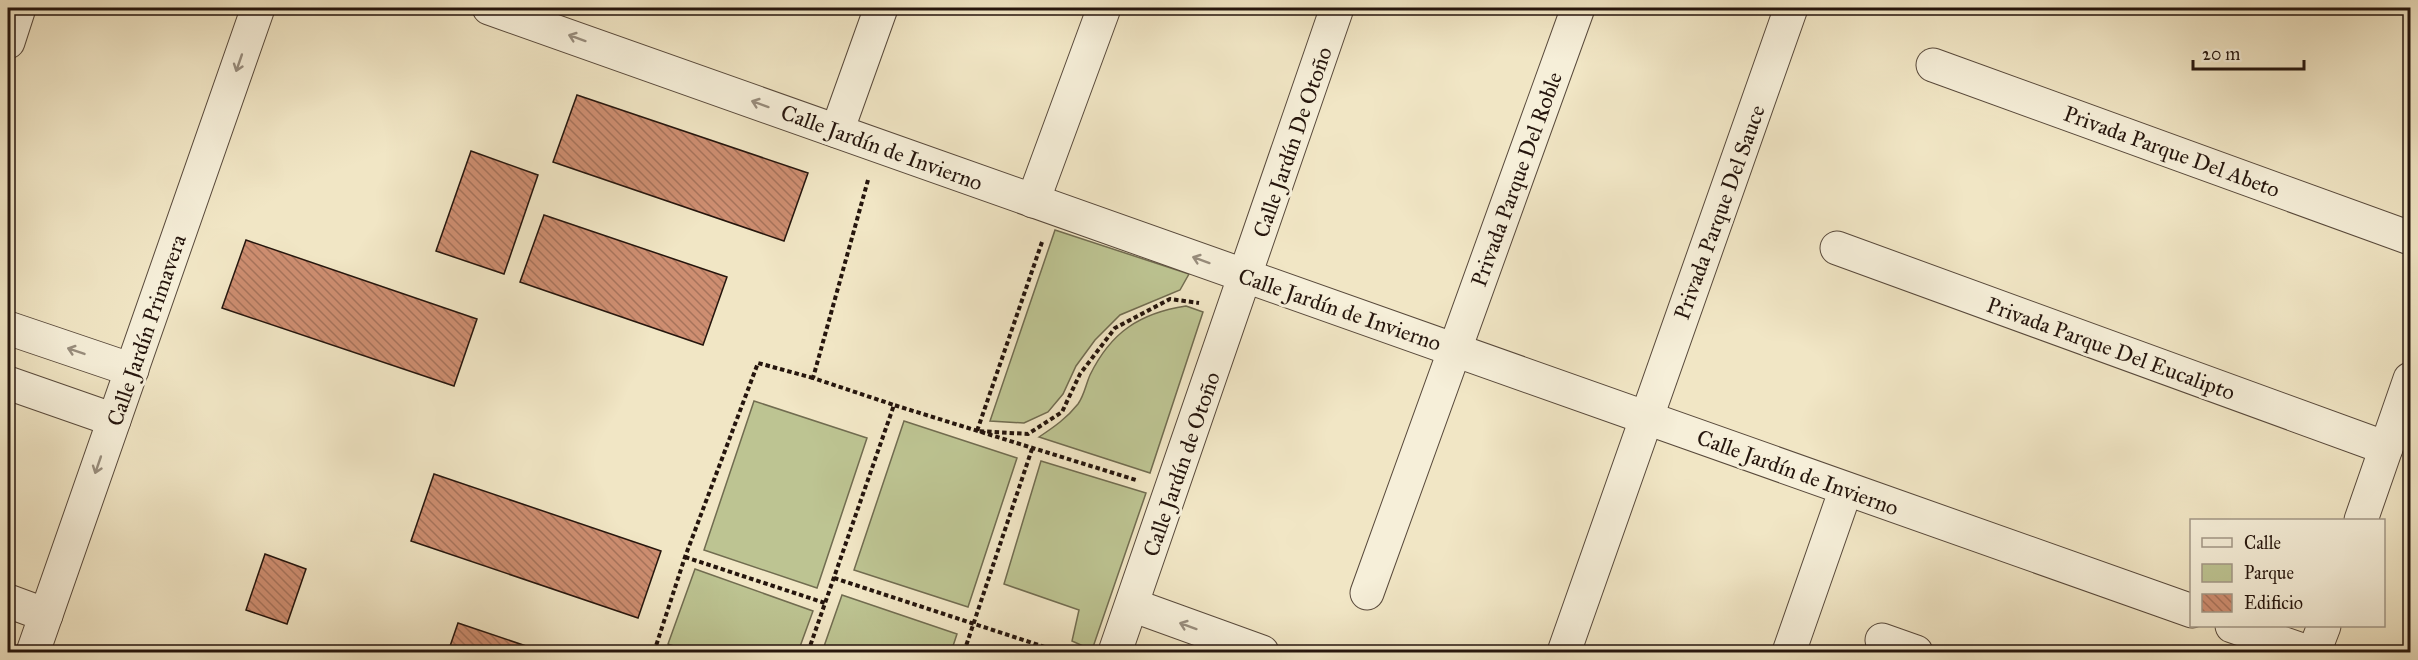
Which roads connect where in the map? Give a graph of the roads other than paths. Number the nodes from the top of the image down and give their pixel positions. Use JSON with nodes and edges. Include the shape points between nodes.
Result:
{"nodes":[{"id":1,"x":19,"y":8,"type":"edge"},
{"id":2,"x":258,"y":8,"type":"edge"},
{"id":3,"x":489,"y":8,"type":"edge"},
{"id":4,"x":880,"y":8,"type":"edge"},
{"id":5,"x":1104,"y":8,"type":"edge"},
{"id":6,"x":1337,"y":8,"type":"edge"},
{"id":7,"x":1578,"y":8,"type":"edge"},
{"id":8,"x":1791,"y":8,"type":"edge"},
{"id":9,"x":8,"y":42,"type":"edge"},
{"id":10,"x":1933,"y":65,"type":"dead end"},
{"id":11,"x":837,"y":131,"type":"junction"},
{"id":12,"x":1044,"y":204,"type":"junction"},
{"id":13,"x":2410,"y":237,"type":"edge"},
{"id":14,"x":1837,"y":248,"type":"dead end"},
{"id":15,"x":1246,"y":276,"type":"junction"},
{"id":16,"x":8,"y":328,"type":"edge"},
{"id":17,"x":1454,"y":350,"type":"junction"},
{"id":18,"x":132,"y":370,"type":"junction"},
{"id":19,"x":2410,"y":379,"type":"edge"},
{"id":20,"x":8,"y":383,"type":"edge"},
{"id":21,"x":1646,"y":417,"type":"junction"},
{"id":22,"x":114,"y":420,"type":"junction"},
{"id":23,"x":2386,"y":448,"type":"junction"},
{"id":24,"x":1846,"y":489,"type":"junction"},
{"id":25,"x":2361,"y":519,"type":"edge"},
{"id":26,"x":1367,"y":593,"type":"dead end"},
{"id":27,"x":8,"y":601,"type":"edge"},
{"id":28,"x":1132,"y":605,"type":"junction"},
{"id":29,"x":2190,"y":610,"type":"edge"},
{"id":30,"x":46,"y":615,"type":"junction"},
{"id":31,"x":2235,"y":627,"type":"edge"},
{"id":32,"x":2324,"y":627,"type":"edge"},
{"id":33,"x":1882,"y":640,"type":"dead end"},
{"id":34,"x":1120,"y":651,"type":"edge"},
{"id":35,"x":33,"y":652,"type":"edge"},
{"id":36,"x":1262,"y":652,"type":"edge"},
{"id":37,"x":1564,"y":652,"type":"edge"},
{"id":38,"x":1789,"y":652,"type":"edge"},
{"id":39,"x":1916,"y":652,"type":"edge"},
{"id":40,"x":2308,"y":652,"type":"edge"},
{"id":41,"x":2314,"y":652,"type":"edge"}],
"edges":[{"from":1,"to":9,"type":"street"},
{"from":2,"to":18,"type":"street","name":"Calle Jardín Primavera","one_way":true},
{"from":11,"to":3,"type":"street","name":"Calle Jardín de Invierno","one_way":true},
{"from":4,"to":11,"type":"street"},
{"from":5,"to":12,"type":"street"},
{"from":6,"to":15,"type":"street","name":"Calle Jardín De Otoño"},
{"from":7,"to":17,"type":"street","name":"Privada Parque Del Roble"},
{"from":8,"to":21,"type":"street","name":"Privada Parque Del Sauce"},
{"from":10,"to":13,"type":"street","name":"Privada Parque Del Abeto"},
{"from":11,"to":12,"type":"street","name":"Calle Jardín de Invierno"},
{"from":15,"to":12,"type":"street","name":"Calle Jardín de Invierno","one_way":true},
{"from":14,"to":23,"type":"street","name":"Privada Parque Del Eucalipto"},
{"from":15,"to":17,"type":"street","name":"Calle Jardín de Invierno"},
{"from":15,"to":28,"type":"street","name":"Calle Jardín de Otoño"},
{"from":18,"to":16,"type":"street","one_way":true},
{"from":17,"to":21,"type":"street","name":"Calle Jardín de Invierno"},
{"from":17,"to":26,"type":"street","name":"Privada Parque Del Roble"},
{"from":18,"to":22,"type":"street","name":"Calle Jardín Primavera"},
{"from":19,"to":23,"type":"street"},
{"from":20,"to":22,"type":"street"},
{"from":21,"to":24,"type":"street","name":"Calle Jardín de Invierno"},
{"from":21,"to":37,"type":"street","name":"Privada Parque Del Sauce"},
{"from":22,"to":30,"type":"street","name":"Calle Jardín Primavera","one_way":true},
{"from":23,"to":25,"type":"street"},
{"from":24,"to":29,"type":"street","name":"Calle Jardín de Invierno"},
{"from":24,"to":38,"type":"street"},
{"from":27,"to":30,"type":"street"},
{"from":28,"to":34,"type":"street","name":"Calle Jardín de Otoño"},
{"from":36,"to":28,"type":"street","one_way":true},
{"from":30,"to":35,"type":"street","name":"Calle Jardín Primavera"},
{"from":31,"to":40,"type":"street"},
{"from":32,"to":41,"type":"street"},
{"from":33,"to":39,"type":"street"}]}
